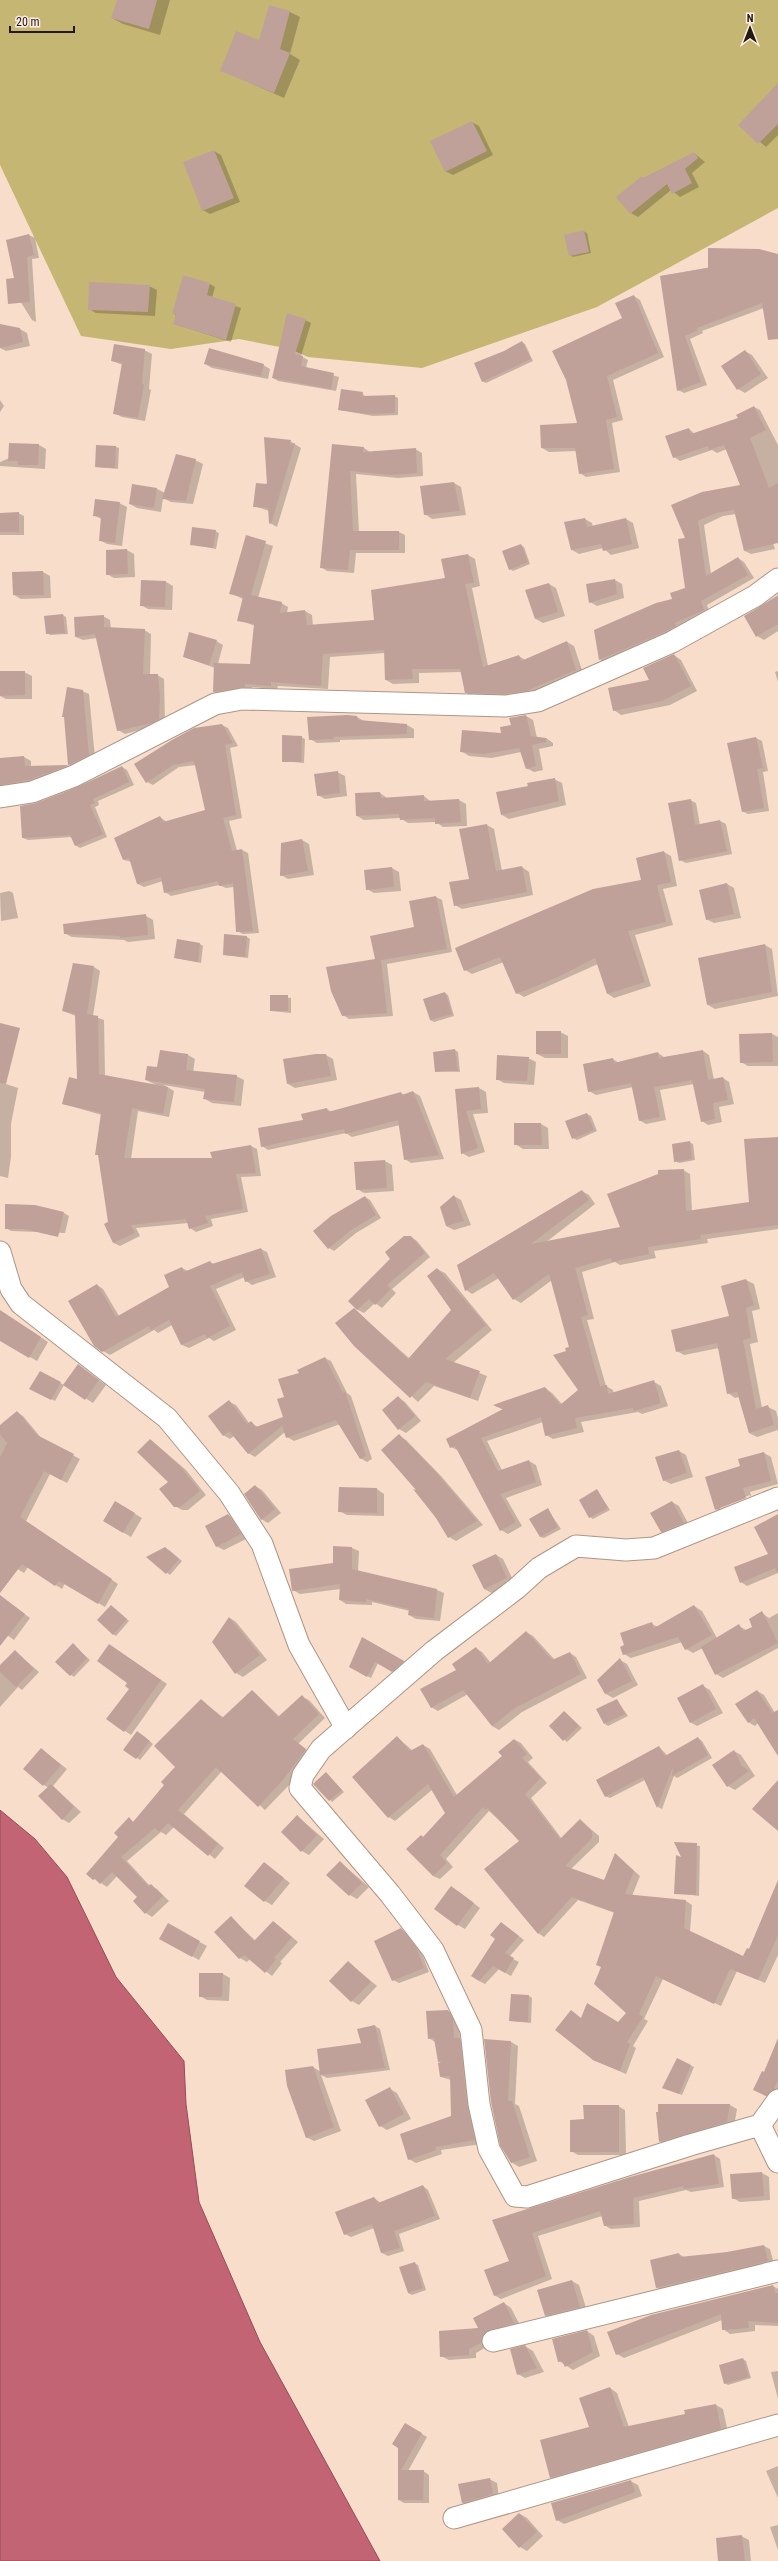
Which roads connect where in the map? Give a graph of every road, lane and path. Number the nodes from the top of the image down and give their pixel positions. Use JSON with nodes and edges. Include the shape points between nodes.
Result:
{"nodes":[{"id":1,"x":778,"y":579,"type":"edge"},
{"id":2,"x":0,"y":797,"type":"edge"},
{"id":3,"x":0,"y":1252,"type":"edge"},
{"id":4,"x":778,"y":1498,"type":"edge"},
{"id":5,"x":346,"y":1728,"type":"junction"},
{"id":6,"x":778,"y":2100,"type":"edge"},
{"id":7,"x":760,"y":2125,"type":"junction"},
{"id":8,"x":778,"y":2162,"type":"edge"},
{"id":9,"x":778,"y":2271,"type":"edge"},
{"id":10,"x":493,"y":2341,"type":"dead end"},
{"id":11,"x":778,"y":2425,"type":"edge"},
{"id":12,"x":454,"y":2518,"type":"dead end"}],
"edges":[{"from":1,"to":2,"type":"street","via":[[755,596],[672,642],[538,701],[506,706],[242,699],[215,704],[74,776],[32,792]]},
{"from":3,"to":5,"type":"street","via":[[11,1289],[21,1304],[167,1418],[229,1493],[262,1544],[299,1645]]},
{"from":4,"to":5,"type":"street","via":[[654,1548],[626,1550],[576,1546],[539,1568],[434,1651]]},
{"from":5,"to":7,"type":"street","via":[[320,1749],[303,1775],[300,1788],[390,1894],[433,1950],[471,2030],[479,2104],[489,2149],[515,2196],[527,2197]]},
{"from":6,"to":7,"type":"street"},
{"from":7,"to":8,"type":"street"},
{"from":9,"to":10,"type":"street"},
{"from":11,"to":12,"type":"street"}]}
